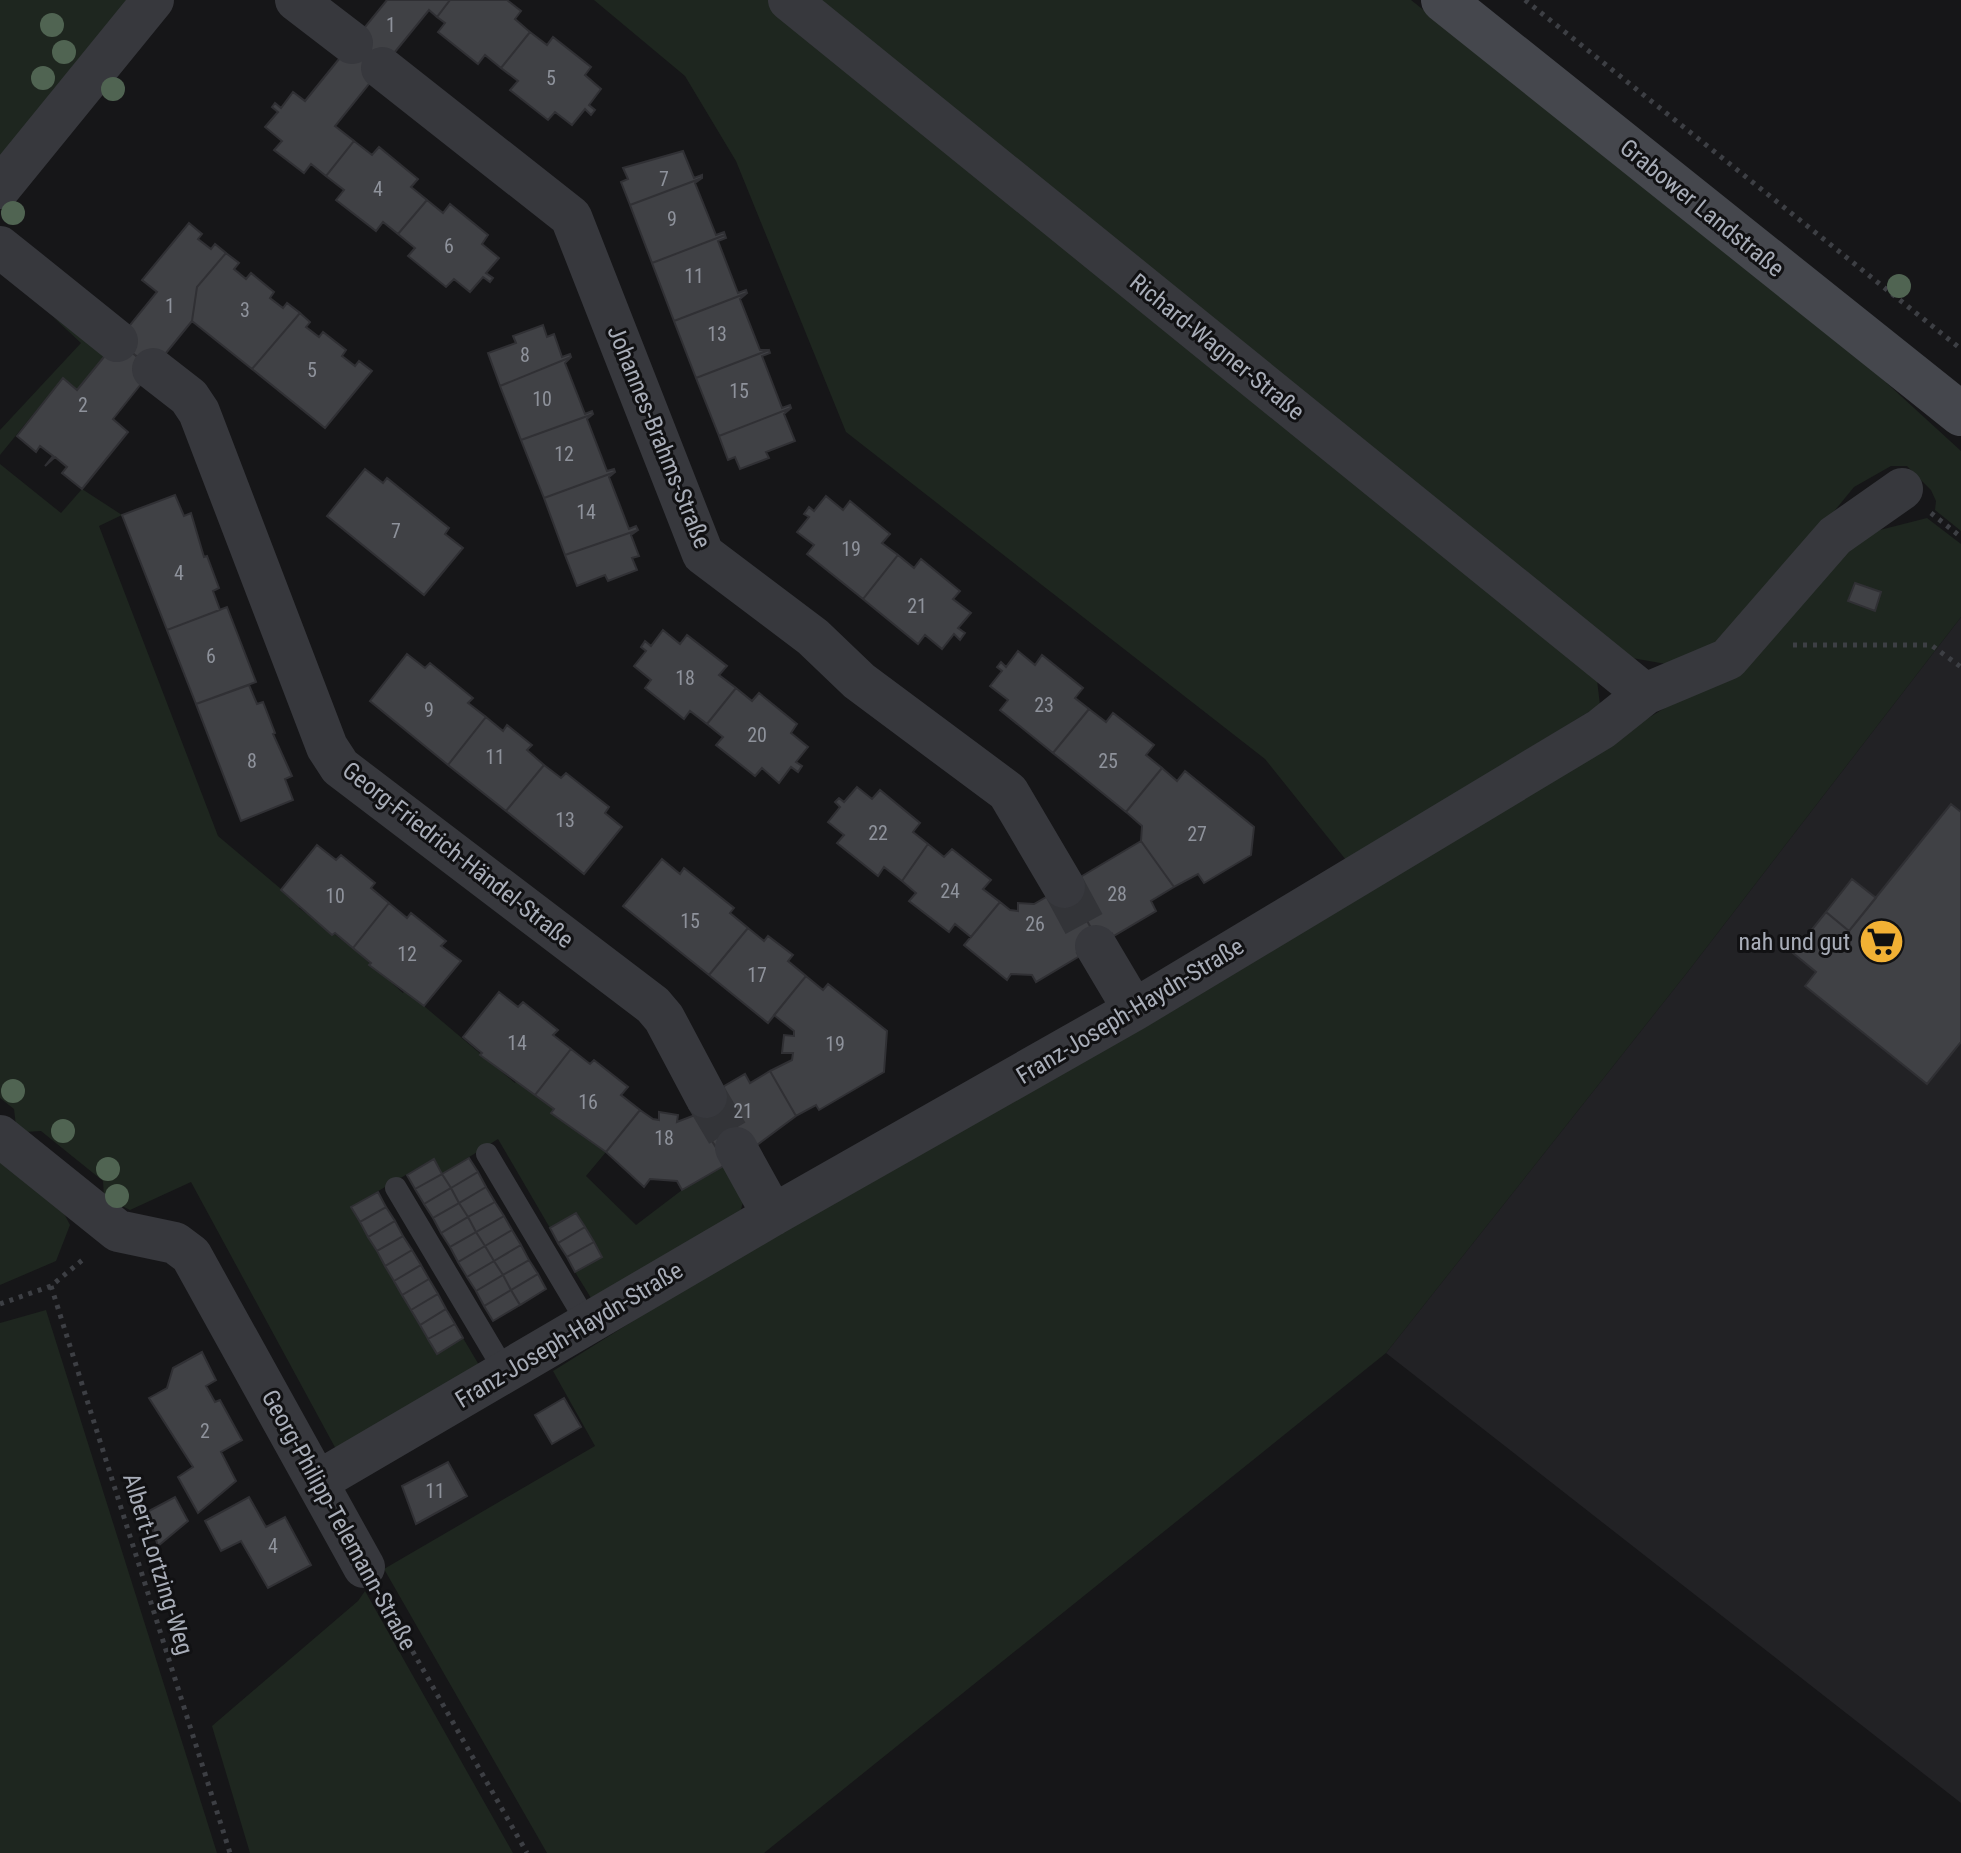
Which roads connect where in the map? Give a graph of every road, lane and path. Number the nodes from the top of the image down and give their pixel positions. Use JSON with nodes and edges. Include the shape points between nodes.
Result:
{"nodes":[{"id":1,"x":153,"y":0,"type":"edge"},
{"id":2,"x":296,"y":0,"type":"edge"},
{"id":3,"x":789,"y":0,"type":"edge"},
{"id":4,"x":1443,"y":0,"type":"edge"},
{"id":5,"x":1525,"y":0,"type":"edge"},
{"id":6,"x":0,"y":188,"type":"edge"},
{"id":7,"x":0,"y":247,"type":"edge"},
{"id":8,"x":117,"y":341,"type":"dead end"},
{"id":9,"x":1961,"y":349,"type":"edge"},
{"id":10,"x":153,"y":369,"type":"dead end"},
{"id":11,"x":1961,"y":414,"type":"edge"},
{"id":12,"x":1902,"y":489,"type":"dead end"},
{"id":13,"x":1743,"y":645,"type":"junction"},
{"id":14,"x":1961,"y":667,"type":"edge"},
{"id":15,"x":1645,"y":694,"type":"junction"},
{"id":16,"x":1064,"y":887,"type":"tunnel mouth"},
{"id":17,"x":1096,"y":946,"type":"tunnel mouth"},
{"id":18,"x":1134,"y":1010,"type":"junction"},
{"id":19,"x":706,"y":1097,"type":"tunnel mouth"},
{"id":20,"x":0,"y":1136,"type":"edge"},
{"id":21,"x":736,"y":1148,"type":"tunnel mouth"},
{"id":22,"x":487,"y":1154,"type":"dead end"},
{"id":23,"x":396,"y":1188,"type":"dead end"},
{"id":24,"x":773,"y":1215,"type":"junction"},
{"id":25,"x":118,"y":1231,"type":"junction"},
{"id":26,"x":51,"y":1286,"type":"junction"},
{"id":27,"x":0,"y":1304,"type":"edge"},
{"id":28,"x":588,"y":1324,"type":"junction"},
{"id":29,"x":506,"y":1373,"type":"junction"},
{"id":30,"x":317,"y":1482,"type":"junction"},
{"id":31,"x":364,"y":1567,"type":"joint"},
{"id":32,"x":230,"y":1853,"type":"edge"},
{"id":33,"x":527,"y":1853,"type":"edge"}],
"edges":[{"from":1,"to":6,"type":"street"},
{"from":2,"to":16,"type":"street","name":"Johannes-Brahms-Straße","via":[[571,217],[703,554],[813,637],[859,681],[1008,792]]},
{"from":3,"to":15,"type":"street","name":"Richard-Wagner-Straße"},
{"from":4,"to":11,"type":"main road","name":"Grabower Landstraße"},
{"from":5,"to":9,"type":"path"},
{"from":7,"to":8,"type":"street"},
{"from":10,"to":19,"type":"street","name":"Georg-Friedrich-Händel-Straße","via":[[189,397],[199,412],[327,747],[340,767],[653,1005]]},
{"from":12,"to":13,"type":"street","name":"Franz-Joseph-Haydn-Straße","via":[[1835,536]]},
{"from":13,"to":14,"type":"path","via":[[1931,645]]},
{"from":13,"to":15,"type":"street","name":"Franz-Joseph-Haydn-Straße","via":[[1718,664]]},
{"from":15,"to":18,"type":"street","name":"Franz-Joseph-Haydn-Straße","via":[[1601,729]]},
{"from":17,"to":18,"type":"street"},
{"from":18,"to":24,"type":"street","name":"Franz-Joseph-Haydn-Straße"},
{"from":20,"to":25,"type":"street"},
{"from":21,"to":24,"type":"street"},
{"from":22,"to":28,"type":"lane"},
{"from":23,"to":29,"type":"lane"},
{"from":24,"to":28,"type":"street","name":"Franz-Joseph-Haydn-Straße"},
{"from":25,"to":26,"type":"path"},
{"from":25,"to":30,"type":"street","name":"Georg-Philipp-Telemann-Straße","via":[[175,1243],[191,1255]]},
{"from":26,"to":27,"type":"path"},
{"from":26,"to":32,"type":"path","name":"Albert-Lortzing-Weg"},
{"from":28,"to":29,"type":"street","name":"Franz-Joseph-Haydn-Straße"},
{"from":29,"to":30,"type":"street","name":"Franz-Joseph-Haydn-Straße"},
{"from":30,"to":31,"type":"street","name":"Georg-Philipp-Telemann-Straße"},
{"from":31,"to":33,"type":"path","name":"Georg-Philipp-Telemann-Straße"}]}
